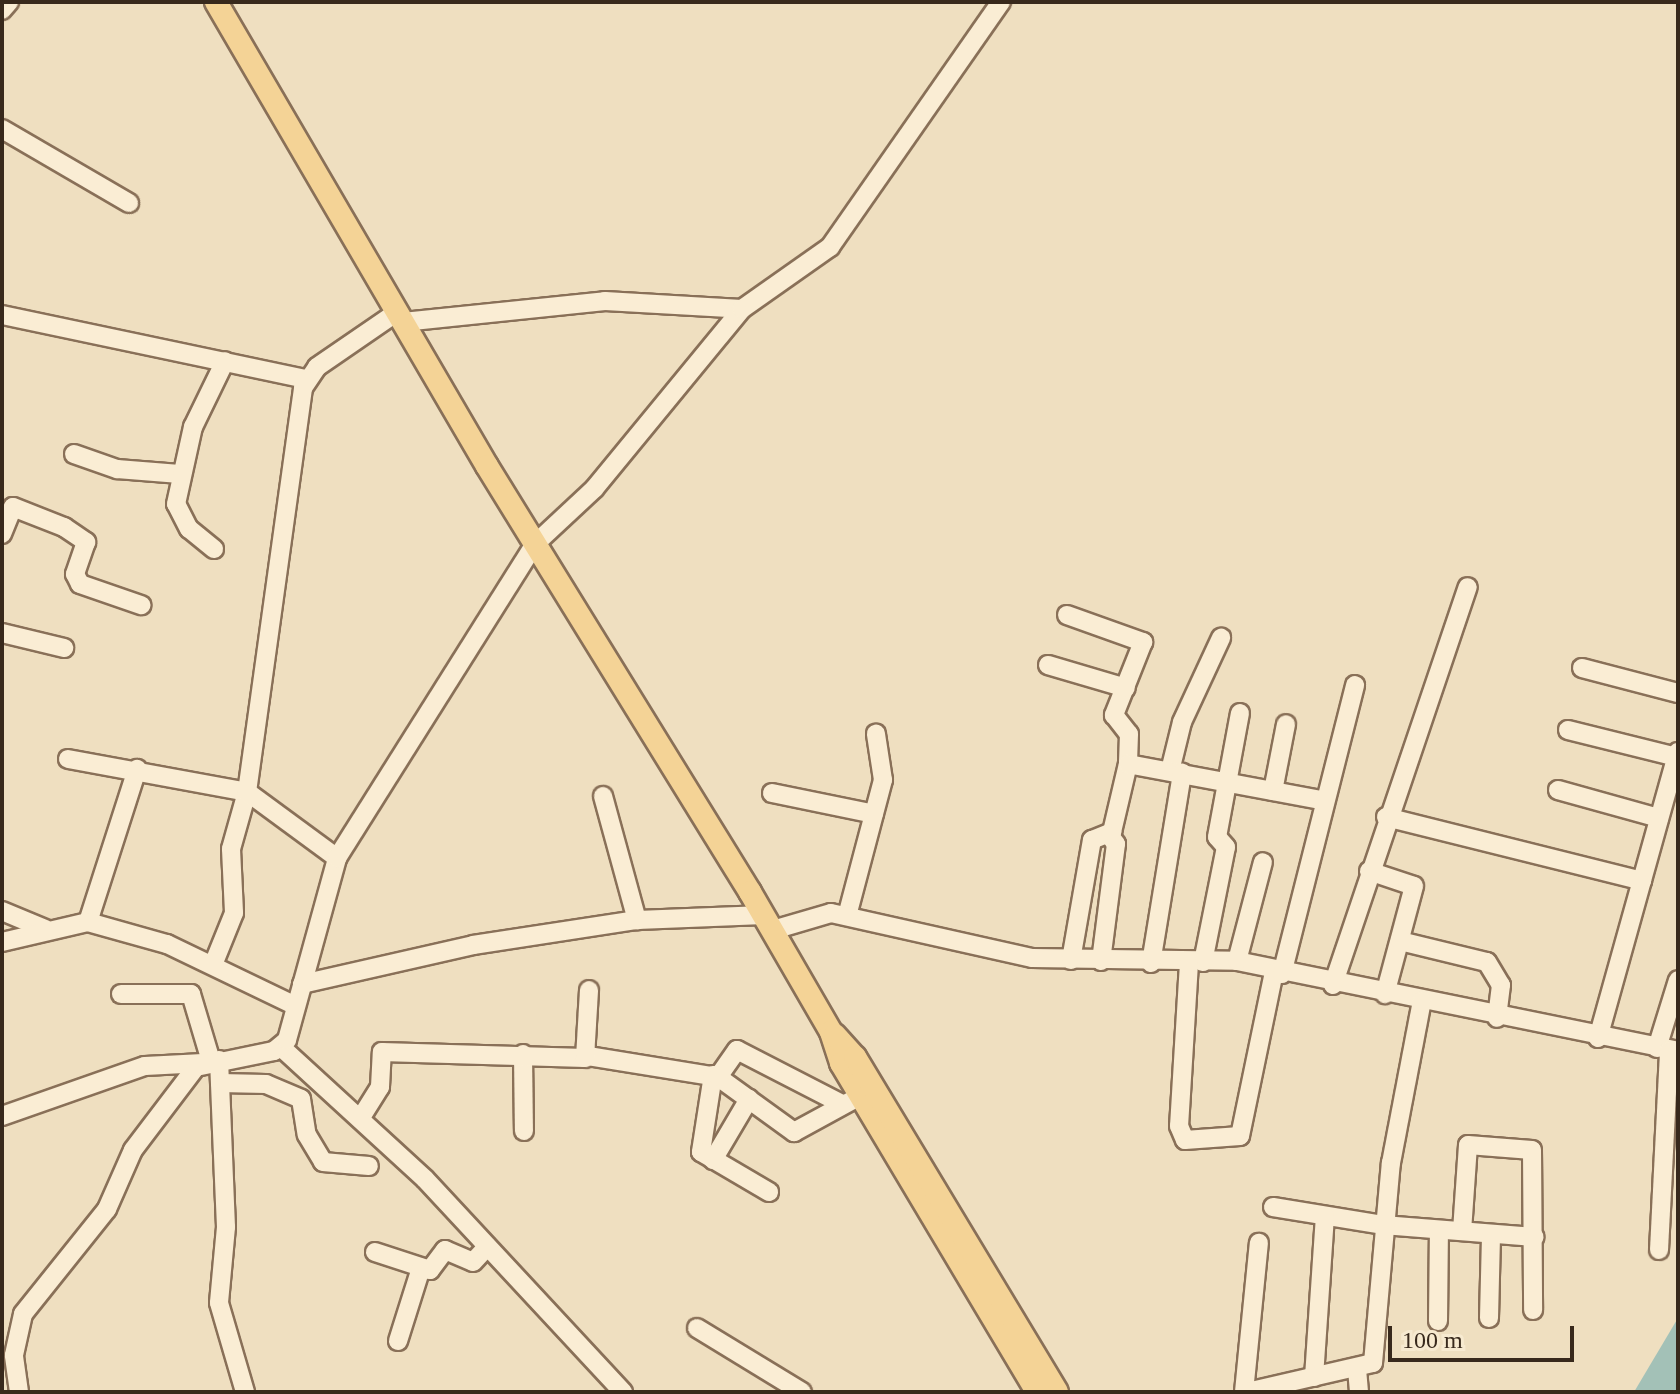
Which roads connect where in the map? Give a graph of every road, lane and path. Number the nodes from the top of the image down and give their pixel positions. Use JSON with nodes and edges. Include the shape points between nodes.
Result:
{"nodes":[{"id":1,"x":9,"y":2,"type":"edge"},
{"id":2,"x":216,"y":2,"type":"edge"},
{"id":3,"x":1001,"y":2,"type":"edge"},
{"id":4,"x":2,"y":10,"type":"edge"},
{"id":5,"x":2,"y":129,"type":"edge"},
{"id":6,"x":129,"y":203,"type":"dead end"},
{"id":7,"x":742,"y":309,"type":"junction"},
{"id":8,"x":2,"y":315,"type":"edge"},
{"id":9,"x":400,"y":317,"type":"junction"},
{"id":10,"x":225,"y":361,"type":"junction"},
{"id":11,"x":306,"y":379,"type":"junction"},
{"id":12,"x":74,"y":454,"type":"dead end"},
{"id":13,"x":180,"y":474,"type":"junction"},
{"id":14,"x":2,"y":534,"type":"edge"},
{"id":15,"x":535,"y":544,"type":"junction"},
{"id":16,"x":214,"y":549,"type":"dead end"},
{"id":17,"x":1468,"y":587,"type":"dead end"},
{"id":18,"x":141,"y":605,"type":"dead end"},
{"id":19,"x":1067,"y":615,"type":"dead end"},
{"id":20,"x":2,"y":633,"type":"edge"},
{"id":21,"x":1221,"y":638,"type":"dead end"},
{"id":22,"x":64,"y":648,"type":"dead end"},
{"id":23,"x":1048,"y":665,"type":"dead end"},
{"id":24,"x":1582,"y":668,"type":"dead end"},
{"id":25,"x":1355,"y":685,"type":"dead end"},
{"id":26,"x":1126,"y":688,"type":"junction"},
{"id":27,"x":1678,"y":693,"type":"edge"},
{"id":28,"x":1240,"y":713,"type":"dead end"},
{"id":29,"x":1286,"y":724,"type":"dead end"},
{"id":30,"x":1568,"y":730,"type":"dead end"},
{"id":31,"x":876,"y":734,"type":"dead end"},
{"id":32,"x":1677,"y":754,"type":"edge"},
{"id":33,"x":68,"y":759,"type":"dead end"},
{"id":34,"x":1128,"y":764,"type":"junction"},
{"id":35,"x":137,"y":769,"type":"junction"},
{"id":36,"x":1176,"y":772,"type":"junction"},
{"id":37,"x":1227,"y":782,"type":"junction"},
{"id":38,"x":1558,"y":790,"type":"dead end"},
{"id":39,"x":1273,"y":791,"type":"junction"},
{"id":40,"x":247,"y":792,"type":"junction"},
{"id":41,"x":772,"y":793,"type":"dead end"},
{"id":42,"x":603,"y":796,"type":"dead end"},
{"id":43,"x":1325,"y":801,"type":"junction"},
{"id":44,"x":874,"y":814,"type":"junction"},
{"id":45,"x":1386,"y":817,"type":"junction"},
{"id":46,"x":1659,"y":818,"type":"junction"},
{"id":47,"x":1110,"y":836,"type":"junction"},
{"id":48,"x":337,"y":858,"type":"junction"},
{"id":49,"x":1263,"y":862,"type":"dead end"},
{"id":50,"x":1369,"y":871,"type":"junction"},
{"id":51,"x":1642,"y":881,"type":"junction"},
{"id":52,"x":2,"y":911,"type":"edge"},
{"id":53,"x":847,"y":916,"type":"junction"},
{"id":54,"x":637,"y":920,"type":"junction"},
{"id":55,"x":88,"y":922,"type":"junction"},
{"id":56,"x":768,"y":923,"type":"junction"},
{"id":57,"x":45,"y":929,"type":"junction"},
{"id":58,"x":1400,"y":941,"type":"junction"},
{"id":59,"x":2,"y":942,"type":"edge"},
{"id":60,"x":1071,"y":960,"type":"junction"},
{"id":61,"x":1101,"y":961,"type":"junction"},
{"id":62,"x":1237,"y":961,"type":"junction"},
{"id":63,"x":1151,"y":963,"type":"junction"},
{"id":64,"x":1196,"y":963,"type":"junction"},
{"id":65,"x":213,"y":965,"type":"junction"},
{"id":66,"x":1278,"y":973,"type":"junction"},
{"id":67,"x":1678,"y":980,"type":"edge"},
{"id":68,"x":1325,"y":983,"type":"junction"},
{"id":69,"x":302,"y":984,"type":"junction"},
{"id":70,"x":589,"y":990,"type":"dead end"},
{"id":71,"x":121,"y":994,"type":"dead end"},
{"id":72,"x":1385,"y":994,"type":"junction"},
{"id":73,"x":1422,"y":1001,"type":"junction"},
{"id":74,"x":296,"y":1006,"type":"junction"},
{"id":75,"x":1497,"y":1018,"type":"junction"},
{"id":76,"x":831,"y":1032,"type":"junction"},
{"id":77,"x":1598,"y":1038,"type":"junction"},
{"id":78,"x":281,"y":1047,"type":"junction"},
{"id":79,"x":1668,"y":1049,"type":"edge"},
{"id":80,"x":523,"y":1054,"type":"junction"},
{"id":81,"x":588,"y":1056,"type":"junction"},
{"id":82,"x":211,"y":1061,"type":"junction"},
{"id":83,"x":715,"y":1076,"type":"junction"},
{"id":84,"x":220,"y":1083,"type":"junction"},
{"id":85,"x":749,"y":1099,"type":"junction"},
{"id":86,"x":851,"y":1100,"type":"junction"},
{"id":87,"x":2,"y":1116,"type":"edge"},
{"id":88,"x":360,"y":1119,"type":"junction"},
{"id":89,"x":524,"y":1131,"type":"dead end"},
{"id":90,"x":713,"y":1160,"type":"junction"},
{"id":91,"x":369,"y":1166,"type":"dead end"},
{"id":92,"x":769,"y":1192,"type":"dead end"},
{"id":93,"x":1273,"y":1207,"type":"dead end"},
{"id":94,"x":1325,"y":1216,"type":"junction"},
{"id":95,"x":1383,"y":1225,"type":"junction"},
{"id":96,"x":1439,"y":1230,"type":"junction"},
{"id":97,"x":1462,"y":1231,"type":"junction"},
{"id":98,"x":1491,"y":1234,"type":"junction"},
{"id":99,"x":1535,"y":1237,"type":"junction"},
{"id":100,"x":1259,"y":1243,"type":"dead end"},
{"id":101,"x":487,"y":1247,"type":"junction"},
{"id":102,"x":1659,"y":1250,"type":"dead end"},
{"id":103,"x":375,"y":1252,"type":"dead end"},
{"id":104,"x":421,"y":1268,"type":"junction"},
{"id":105,"x":1533,"y":1310,"type":"dead end"},
{"id":106,"x":1489,"y":1318,"type":"dead end"},
{"id":107,"x":1438,"y":1321,"type":"dead end"},
{"id":108,"x":697,"y":1328,"type":"dead end"},
{"id":109,"x":398,"y":1341,"type":"dead end"},
{"id":110,"x":1357,"y":1369,"type":"junction"},
{"id":111,"x":1310,"y":1383,"type":"edge"},
{"id":112,"x":19,"y":1392,"type":"edge"},
{"id":113,"x":245,"y":1392,"type":"edge"},
{"id":114,"x":623,"y":1392,"type":"edge"},
{"id":115,"x":802,"y":1392,"type":"edge"},
{"id":116,"x":1037,"y":1392,"type":"edge"},
{"id":117,"x":1057,"y":1392,"type":"edge"},
{"id":118,"x":1246,"y":1392,"type":"edge"},
{"id":119,"x":1359,"y":1392,"type":"edge"}],
"edges":[{"from":1,"to":4,"type":"street"},
{"from":2,"to":9,"type":"main road"},
{"from":3,"to":7,"type":"street","via":[[830,247]]},
{"from":5,"to":6,"type":"street"},
{"from":7,"to":9,"type":"street","via":[[605,301]]},
{"from":7,"to":15,"type":"street","via":[[613,467]]},
{"from":8,"to":10,"type":"street"},
{"from":9,"to":11,"type":"street"},
{"from":9,"to":15,"type":"main road"},
{"from":10,"to":11,"type":"street"},
{"from":10,"to":13,"type":"street"},
{"from":11,"to":40,"type":"street"},
{"from":12,"to":13,"type":"street","via":[[117,469]]},
{"from":13,"to":16,"type":"street","via":[[180,517]]},
{"from":14,"to":18,"type":"street","via":[[13,507],[64,527],[86,542],[75,574],[80,584]]},
{"from":15,"to":48,"type":"street"},
{"from":15,"to":56,"type":"main road"},
{"from":17,"to":45,"type":"street"},
{"from":19,"to":26,"type":"street","via":[[1141,638]]},
{"from":20,"to":22,"type":"street"},
{"from":21,"to":36,"type":"street","via":[[1182,722]]},
{"from":23,"to":26,"type":"street"},
{"from":24,"to":27,"type":"street"},
{"from":25,"to":43,"type":"street"},
{"from":26,"to":34,"type":"street","via":[[1114,721],[1129,734]]},
{"from":28,"to":37,"type":"street"},
{"from":29,"to":39,"type":"street"},
{"from":30,"to":32,"type":"street"},
{"from":31,"to":44,"type":"street","via":[[885,768]]},
{"from":32,"to":46,"type":"street"},
{"from":33,"to":35,"type":"street"},
{"from":34,"to":36,"type":"street"},
{"from":34,"to":47,"type":"street"},
{"from":35,"to":40,"type":"street"},
{"from":35,"to":55,"type":"street"},
{"from":36,"to":37,"type":"street"},
{"from":36,"to":63,"type":"street"},
{"from":37,"to":39,"type":"street"},
{"from":37,"to":64,"type":"street","via":[[1217,837],[1226,847]]},
{"from":38,"to":46,"type":"street"},
{"from":39,"to":43,"type":"street"},
{"from":40,"to":48,"type":"street"},
{"from":40,"to":65,"type":"street","via":[[231,849],[234,913]]},
{"from":41,"to":44,"type":"street"},
{"from":42,"to":54,"type":"street"},
{"from":43,"to":66,"type":"street"},
{"from":44,"to":53,"type":"street"},
{"from":45,"to":50,"type":"street"},
{"from":45,"to":51,"type":"street"},
{"from":46,"to":51,"type":"street"},
{"from":47,"to":60,"type":"street","via":[[1092,840]]},
{"from":47,"to":61,"type":"street","via":[[1116,844]]},
{"from":48,"to":69,"type":"street"},
{"from":49,"to":62,"type":"street"},
{"from":50,"to":58,"type":"street","via":[[1414,886]]},
{"from":50,"to":68,"type":"street"},
{"from":51,"to":77,"type":"street"},
{"from":52,"to":57,"type":"street"},
{"from":53,"to":56,"type":"street","via":[[811,913]]},
{"from":53,"to":60,"type":"street","via":[[1001,953]]},
{"from":54,"to":56,"type":"street"},
{"from":54,"to":69,"type":"street","via":[[473,945]]},
{"from":55,"to":57,"type":"street"},
{"from":55,"to":65,"type":"street"},
{"from":56,"to":76,"type":"main road"},
{"from":57,"to":59,"type":"street"},
{"from":58,"to":72,"type":"street"},
{"from":58,"to":75,"type":"street","via":[[1487,962],[1501,985]]},
{"from":60,"to":61,"type":"street"},
{"from":61,"to":63,"type":"street"},
{"from":62,"to":64,"type":"street"},
{"from":62,"to":66,"type":"street"},
{"from":63,"to":64,"type":"street"},
{"from":64,"to":66,"type":"street","via":[[1179,1126],[1185,1140],[1240,1136]]},
{"from":65,"to":74,"type":"street"},
{"from":66,"to":68,"type":"street"},
{"from":67,"to":79,"type":"street"},
{"from":68,"to":72,"type":"street"},
{"from":69,"to":74,"type":"street"},
{"from":70,"to":81,"type":"street"},
{"from":71,"to":82,"type":"street","via":[[191,994]]},
{"from":72,"to":73,"type":"street"},
{"from":73,"to":75,"type":"street"},
{"from":73,"to":95,"type":"street"},
{"from":74,"to":78,"type":"street"},
{"from":75,"to":77,"type":"street"},
{"from":76,"to":86,"type":"main road"},
{"from":76,"to":117,"type":"main road","via":[[855,1057]]},
{"from":77,"to":79,"type":"street"},
{"from":78,"to":82,"type":"street"},
{"from":78,"to":88,"type":"street"},
{"from":79,"to":102,"type":"street"},
{"from":80,"to":81,"type":"street"},
{"from":80,"to":88,"type":"street","via":[[382,1052],[380,1087]]},
{"from":80,"to":89,"type":"street"},
{"from":81,"to":83,"type":"street"},
{"from":82,"to":84,"type":"street"},
{"from":82,"to":87,"type":"street","via":[[145,1066]]},
{"from":82,"to":112,"type":"street","via":[[128,1155],[107,1209],[23,1314],[14,1355]]},
{"from":83,"to":85,"type":"street"},
{"from":83,"to":86,"type":"street","via":[[737,1050]]},
{"from":83,"to":90,"type":"street","via":[[700,1138],[701,1152]]},
{"from":84,"to":91,"type":"street","via":[[266,1084],[301,1099],[307,1135],[323,1162]]},
{"from":84,"to":113,"type":"street","via":[[226,1227],[219,1303]]},
{"from":85,"to":86,"type":"street","via":[[798,1132]]},
{"from":85,"to":90,"type":"street"},
{"from":86,"to":116,"type":"main road"},
{"from":88,"to":101,"type":"street"},
{"from":90,"to":92,"type":"street"},
{"from":93,"to":94,"type":"street"},
{"from":94,"to":95,"type":"street"},
{"from":94,"to":111,"type":"street"},
{"from":95,"to":96,"type":"street"},
{"from":95,"to":110,"type":"street","via":[[1375,1358]]},
{"from":96,"to":97,"type":"street"},
{"from":96,"to":107,"type":"street"},
{"from":97,"to":98,"type":"street"},
{"from":97,"to":99,"type":"street","via":[[1465,1150],[1501,1146],[1536,1153]]},
{"from":98,"to":99,"type":"street"},
{"from":98,"to":106,"type":"street"},
{"from":99,"to":105,"type":"street"},
{"from":100,"to":118,"type":"street"},
{"from":101,"to":104,"type":"street","via":[[473,1262],[445,1250],[433,1270]]},
{"from":101,"to":114,"type":"street"},
{"from":103,"to":104,"type":"street"},
{"from":104,"to":109,"type":"street"},
{"from":108,"to":115,"type":"street"},
{"from":110,"to":111,"type":"street"},
{"from":110,"to":119,"type":"street"},
{"from":111,"to":118,"type":"street"}]}
